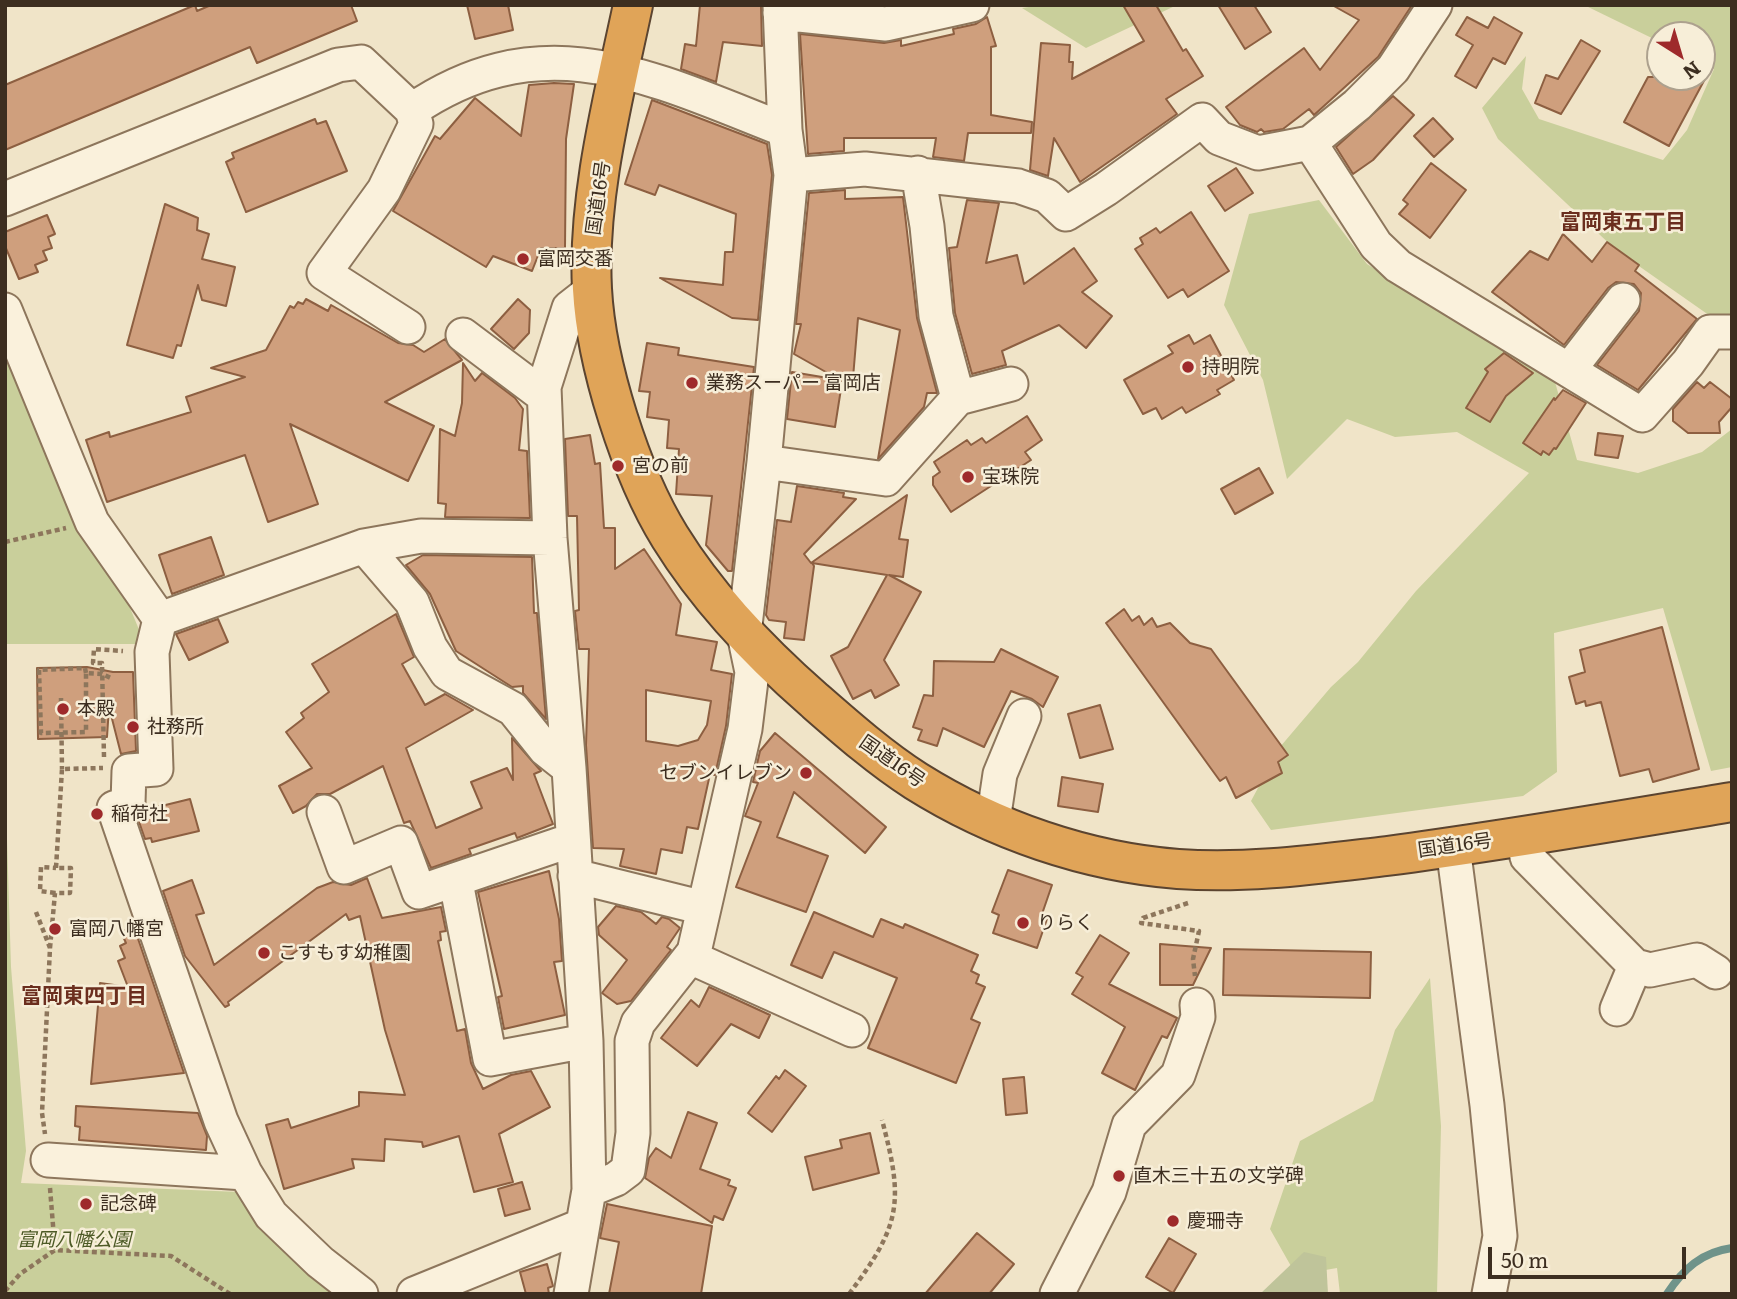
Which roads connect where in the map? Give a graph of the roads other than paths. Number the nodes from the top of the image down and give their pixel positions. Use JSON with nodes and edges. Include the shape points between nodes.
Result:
{"nodes":[{"id":1,"x":633,"y":5,"type":"edge"},
{"id":2,"x":972,"y":5,"type":"edge"},
{"id":3,"x":1434,"y":5,"type":"edge"},
{"id":4,"x":780,"y":9,"type":"edge"},
{"id":5,"x":619,"y":69,"type":"junction"},
{"id":6,"x":412,"y":110,"type":"junction"},
{"id":7,"x":785,"y":130,"type":"junction"},
{"id":8,"x":1310,"y":143,"type":"junction"},
{"id":9,"x":918,"y":173,"type":"junction"},
{"id":10,"x":792,"y":175,"type":"junction"},
{"id":11,"x":5,"y":199,"type":"edge"},
{"id":12,"x":592,"y":290,"type":"junction"},
{"id":13,"x":1623,"y":300,"type":"dead end"},
{"id":14,"x":5,"y":310,"type":"edge"},
{"id":15,"x":408,"y":327,"type":"dead end"},
{"id":16,"x":1732,"y":332,"type":"edge"},
{"id":17,"x":463,"y":335,"type":"dead end"},
{"id":18,"x":1569,"y":370,"type":"junction"},
{"id":19,"x":1011,"y":384,"type":"dead end"},
{"id":20,"x":544,"y":396,"type":"junction"},
{"id":21,"x":958,"y":398,"type":"junction"},
{"id":22,"x":764,"y":462,"type":"junction"},
{"id":23,"x":550,"y":538,"type":"junction"},
{"id":24,"x":364,"y":546,"type":"junction"},
{"id":25,"x":160,"y":620,"type":"junction"},
{"id":26,"x":744,"y":634,"type":"junction"},
{"id":27,"x":1024,"y":716,"type":"dead end"},
{"id":28,"x":569,"y":768,"type":"junction"},
{"id":29,"x":1732,"y":802,"type":"edge"},
{"id":30,"x":324,"y":812,"type":"dead end"},
{"id":31,"x":993,"y":821,"type":"junction"},
{"id":32,"x":1523,"y":836,"type":"junction"},
{"id":33,"x":572,"y":840,"type":"junction"},
{"id":34,"x":1453,"y":847,"type":"junction"},
{"id":35,"x":575,"y":876,"type":"junction"},
{"id":36,"x":456,"y":881,"type":"junction"},
{"id":37,"x":704,"y":908,"type":"junction"},
{"id":38,"x":690,"y":957,"type":"junction"},
{"id":39,"x":1635,"y":966,"type":"junction"},
{"id":40,"x":1716,"y":972,"type":"dead end"},
{"id":41,"x":1198,"y":1005,"type":"road end"},
{"id":42,"x":1617,"y":1009,"type":"dead end"},
{"id":43,"x":852,"y":1030,"type":"dead end"},
{"id":44,"x":586,"y":1041,"type":"junction"},
{"id":45,"x":48,"y":1160,"type":"dead end"},
{"id":46,"x":245,"y":1173,"type":"junction"},
{"id":47,"x":589,"y":1191,"type":"junction"},
{"id":48,"x":581,"y":1226,"type":"junction"},
{"id":49,"x":472,"y":1283,"type":"edge"},
{"id":50,"x":362,"y":1294,"type":"edge"},
{"id":51,"x":414,"y":1294,"type":"edge"},
{"id":52,"x":571,"y":1294,"type":"edge"},
{"id":53,"x":1057,"y":1294,"type":"edge"},
{"id":54,"x":1489,"y":1294,"type":"edge"}],
"edges":[{"from":1,"to":5,"type":"highway","name":"国道16号"},
{"from":2,"to":4,"type":"street","via":[[886,24]]},
{"from":3,"to":8,"type":"street","via":[[1393,69]]},
{"from":4,"to":7,"type":"street"},
{"from":5,"to":6,"type":"street","via":[[574,64],[528,66],[454,84]]},
{"from":5,"to":7,"type":"street"},
{"from":5,"to":12,"type":"highway","name":"国道16号","via":[[593,220]]},
{"from":6,"to":11,"type":"street","via":[[360,62],[338,65]]},
{"from":6,"to":15,"type":"street","via":[[416,124],[384,190],[324,273]]},
{"from":7,"to":10,"type":"street"},
{"from":8,"to":9,"type":"street","via":[[1258,153],[1219,138],[1202,120],[1066,214],[1047,196],[1018,187]]},
{"from":8,"to":18,"type":"street","via":[[1376,245],[1398,266]]},
{"from":9,"to":10,"type":"street","via":[[865,170]]},
{"from":9,"to":21,"type":"street","via":[[936,316]]},
{"from":10,"to":22,"type":"street"},
{"from":12,"to":20,"type":"street","via":[[569,309]]},
{"from":12,"to":26,"type":"highway","name":"国道16号","via":[[611,391],[641,482],[669,536],[711,597]]},
{"from":13,"to":18,"type":"street"},
{"from":14,"to":25,"type":"street","via":[[92,522]]},
{"from":16,"to":18,"type":"street","via":[[1710,332],[1642,415]]},
{"from":17,"to":20,"type":"street"},
{"from":19,"to":21,"type":"street"},
{"from":20,"to":23,"type":"street"},
{"from":21,"to":22,"type":"street","via":[[886,479]]},
{"from":22,"to":26,"type":"street"},
{"from":23,"to":24,"type":"street","via":[[421,536]]},
{"from":23,"to":28,"type":"street"},
{"from":24,"to":25,"type":"street"},
{"from":24,"to":28,"type":"street","via":[[412,603],[430,647],[447,673],[513,709],[545,749]]},
{"from":25,"to":46,"type":"street","via":[[152,652],[156,769],[129,771],[128,803],[114,808],[221,1121]]},
{"from":26,"to":31,"type":"highway","name":"国道16号","via":[[799,688],[916,781]]},
{"from":26,"to":37,"type":"street","via":[[752,672],[745,729]]},
{"from":27,"to":31,"type":"street","via":[[1000,774]]},
{"from":28,"to":33,"type":"street"},
{"from":29,"to":32,"type":"highway","name":"国道16号"},
{"from":30,"to":36,"type":"street","via":[[344,867],[401,843],[419,892]]},
{"from":31,"to":34,"type":"highway","name":"国道16号","via":[[1067,849],[1126,863],[1180,869],[1297,867]]},
{"from":32,"to":34,"type":"highway","name":"国道16号"},
{"from":32,"to":39,"type":"street","via":[[1527,857]]},
{"from":33,"to":35,"type":"street"},
{"from":33,"to":36,"type":"street"},
{"from":34,"to":54,"type":"street","via":[[1500,1236]]},
{"from":35,"to":37,"type":"street"},
{"from":35,"to":44,"type":"street"},
{"from":36,"to":44,"type":"street","via":[[490,1059]]},
{"from":37,"to":38,"type":"street"},
{"from":38,"to":43,"type":"street"},
{"from":38,"to":47,"type":"street","via":[[638,1023],[632,1041],[634,1133],[628,1170]]},
{"from":39,"to":40,"type":"street","via":[[1650,970],[1697,960]]},
{"from":39,"to":42,"type":"street"},
{"from":41,"to":53,"type":"street","via":[[1178,1075],[1129,1125],[1109,1192]]},
{"from":44,"to":47,"type":"street"},
{"from":45,"to":46,"type":"street"},
{"from":46,"to":50,"type":"street","via":[[271,1215]]},
{"from":47,"to":48,"type":"street"},
{"from":48,"to":49,"type":"street"},
{"from":48,"to":52,"type":"street"},
{"from":49,"to":51,"type":"street"}]}
